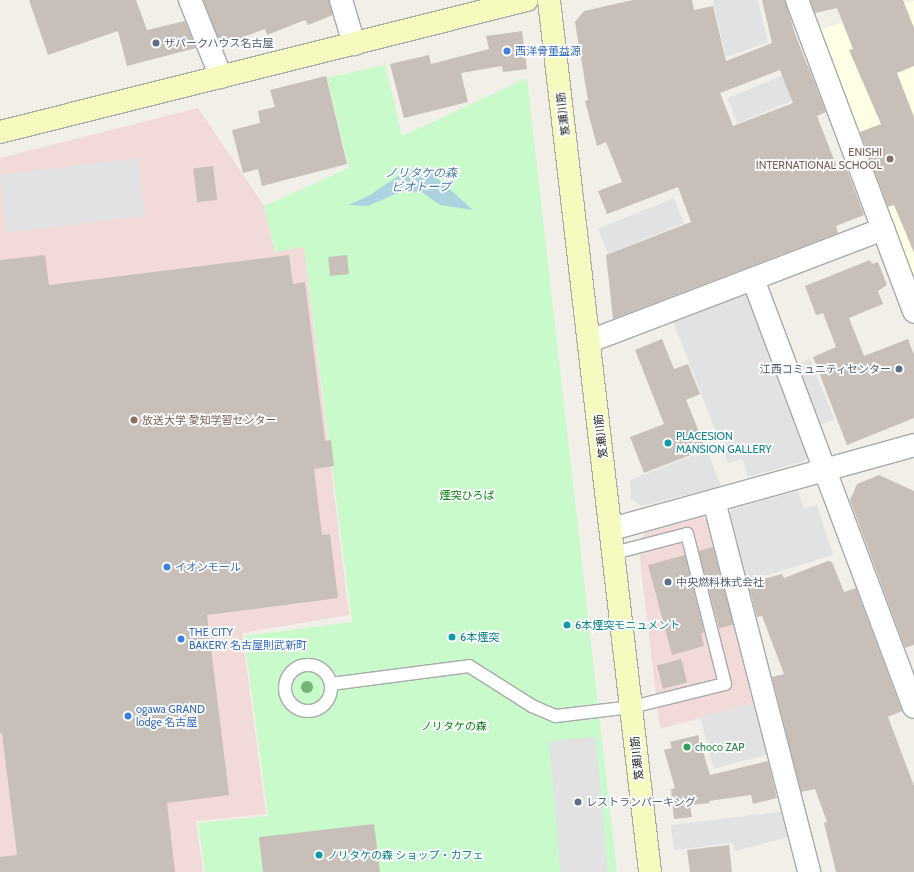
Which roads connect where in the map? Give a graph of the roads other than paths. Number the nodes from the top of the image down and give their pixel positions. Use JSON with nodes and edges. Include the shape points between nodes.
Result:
{"nodes":[{"id":1,"x":190,"y":0,"type":"edge"},
{"id":2,"x":341,"y":0,"type":"edge"},
{"id":3,"x":527,"y":0,"type":"edge"},
{"id":4,"x":549,"y":0,"type":"edge"},
{"id":5,"x":797,"y":0,"type":"edge"},
{"id":6,"x":354,"y":44,"type":"junction"},
{"id":7,"x":221,"y":77,"type":"junction"},
{"id":8,"x":0,"y":132,"type":"edge"},
{"id":9,"x":883,"y":229,"type":"junction"},
{"id":10,"x":752,"y":279,"type":"junction"},
{"id":11,"x":914,"y":312,"type":"edge"},
{"id":12,"x":590,"y":341,"type":"junction"},
{"id":13,"x":914,"y":445,"type":"edge"},
{"id":14,"x":827,"y":470,"type":"junction"},
{"id":15,"x":714,"y":501,"type":"junction"},
{"id":16,"x":612,"y":529,"type":"junction"},
{"id":17,"x":614,"y":553,"type":"junction"},
{"id":18,"x":331,"y":684,"type":"dead end"},
{"id":19,"x":914,"y":707,"type":"edge"},
{"id":20,"x":632,"y":708,"type":"junction"},
{"id":21,"x":650,"y":872,"type":"edge"},
{"id":22,"x":809,"y":872,"type":"edge"}],
"edges":[{"from":1,"to":7,"type":"street"},
{"from":2,"to":6,"type":"street"},
{"from":3,"to":6,"type":"street"},
{"from":4,"to":12,"type":"street","name":"笈瀬川筋"},
{"from":5,"to":9,"type":"street"},
{"from":6,"to":7,"type":"street"},
{"from":7,"to":8,"type":"street"},
{"from":9,"to":10,"type":"street"},
{"from":9,"to":11,"type":"street"},
{"from":10,"to":12,"type":"street"},
{"from":10,"to":14,"type":"street"},
{"from":12,"to":16,"type":"street","name":"笈瀬川筋"},
{"from":13,"to":14,"type":"street"},
{"from":14,"to":15,"type":"street"},
{"from":14,"to":19,"type":"street"},
{"from":15,"to":16,"type":"street"},
{"from":15,"to":22,"type":"street"},
{"from":16,"to":17,"type":"street","name":"笈瀬川筋"},
{"from":17,"to":20,"type":"street","name":"笈瀬川筋"},
{"from":17,"to":20,"type":"lane","via":[[687,534],[725,684]]},
{"from":18,"to":20,"type":"lane","via":[[468,666],[532,706],[556,716]]},
{"from":20,"to":21,"type":"street","name":"笈瀬川筋"}]}
